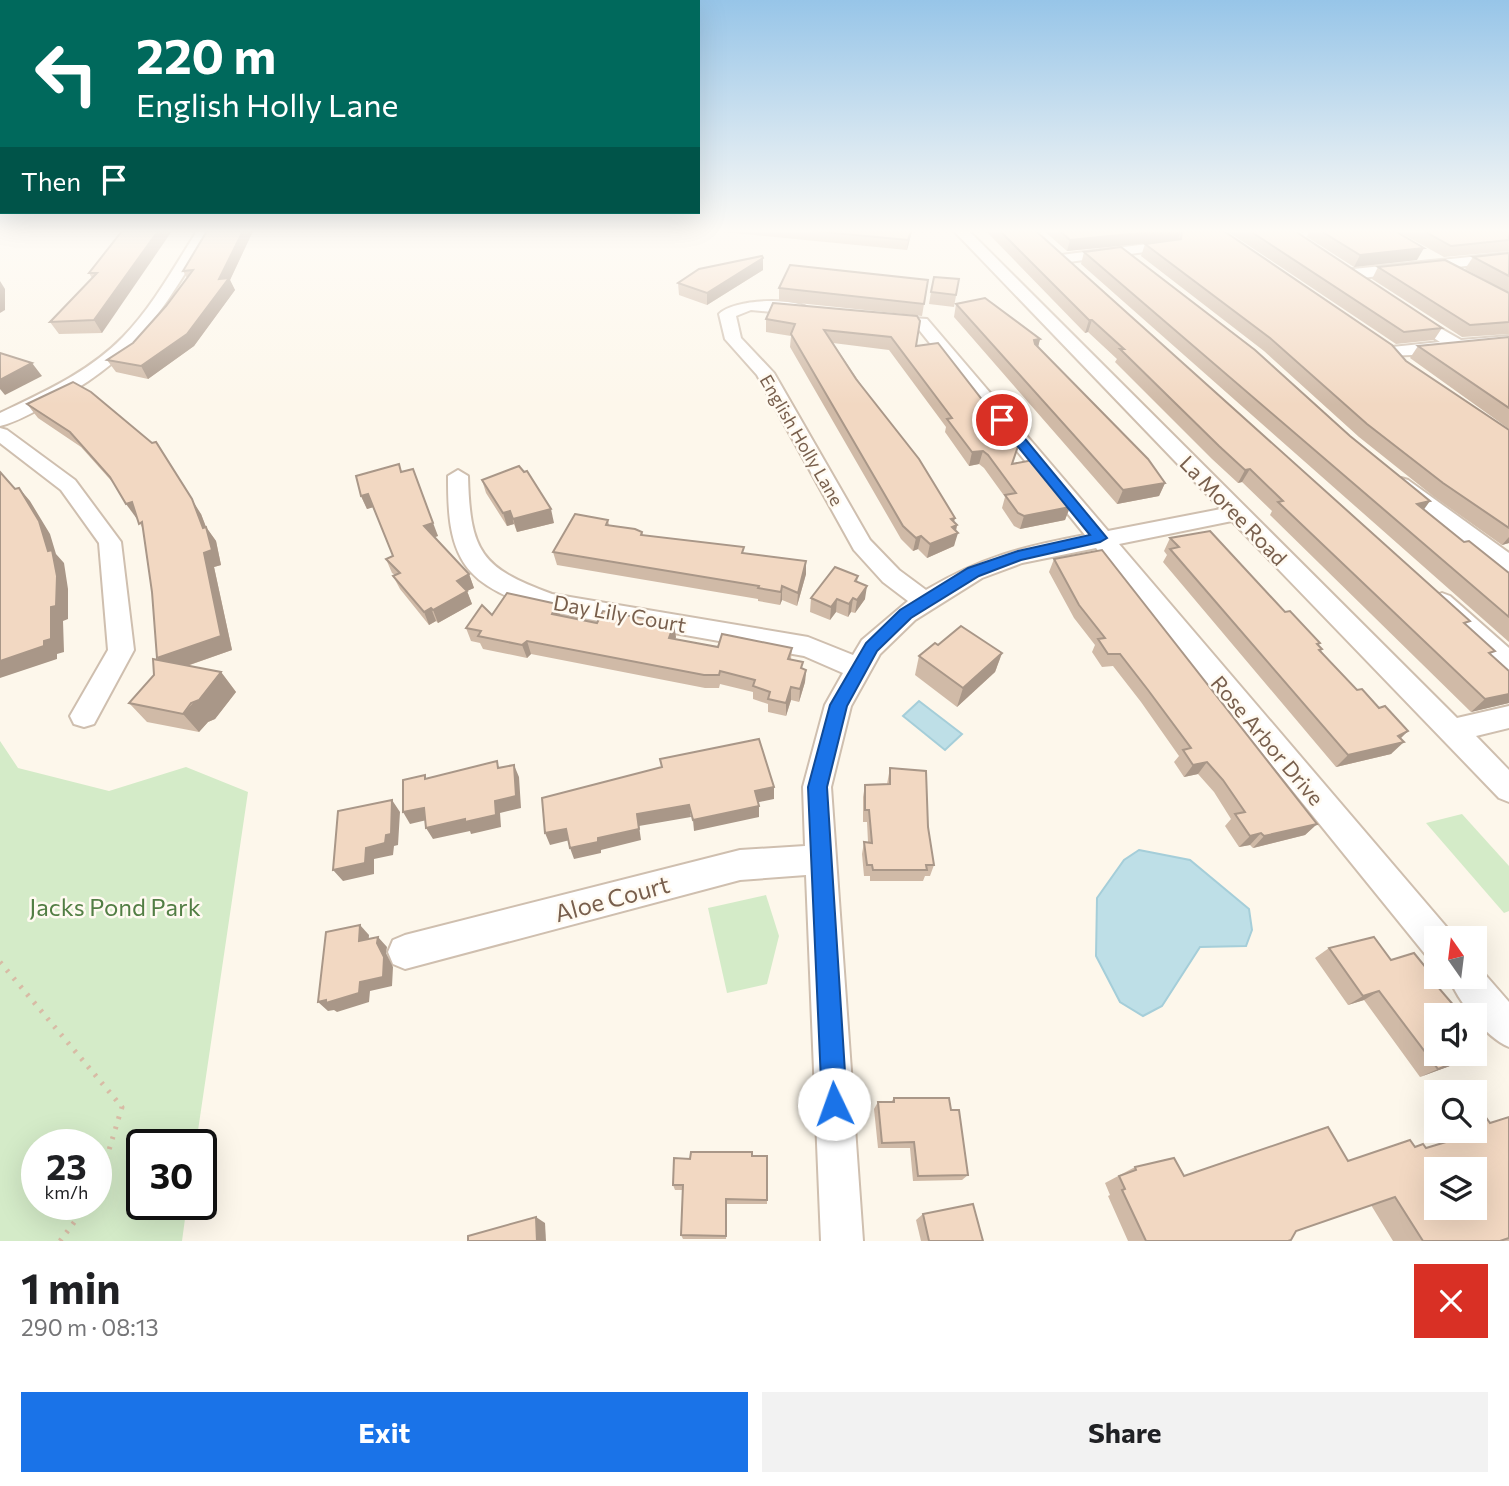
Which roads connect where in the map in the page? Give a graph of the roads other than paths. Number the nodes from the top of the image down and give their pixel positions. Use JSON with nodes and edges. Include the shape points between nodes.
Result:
{"nodes":[{"id":1,"x":167,"y":289,"type":"edge"},
{"id":2,"x":1017,"y":289,"type":"edge"},
{"id":3,"x":1396,"y":307,"type":"edge"},
{"id":4,"x":827,"y":313,"type":"edge"},
{"id":5,"x":867,"y":317,"type":"edge"},
{"id":6,"x":1509,"y":341,"type":"edge"},
{"id":7,"x":1461,"y":348,"type":"junction"},
{"id":8,"x":1405,"y":368,"type":"edge"},
{"id":9,"x":0,"y":420,"type":"edge"},
{"id":10,"x":0,"y":434,"type":"edge"},
{"id":11,"x":1381,"y":469,"type":"edge"},
{"id":12,"x":458,"y":475,"type":"dead end"},
{"id":13,"x":1236,"y":513,"type":"junction"},
{"id":14,"x":1100,"y":538,"type":"junction"},
{"id":15,"x":1509,"y":564,"type":"edge"},
{"id":16,"x":1428,"y":590,"type":"edge"},
{"id":17,"x":925,"y":602,"type":"junction"},
{"id":18,"x":1509,"y":663,"type":"edge"},
{"id":19,"x":858,"y":668,"type":"junction"},
{"id":20,"x":83,"y":716,"type":"dead end"},
{"id":21,"x":1509,"y":717,"type":"edge"},
{"id":22,"x":1452,"y":731,"type":"junction"},
{"id":23,"x":1509,"y":789,"type":"edge"},
{"id":24,"x":821,"y":859,"type":"junction"},
{"id":25,"x":1424,"y":926,"type":"edge"},
{"id":26,"x":405,"y":952,"type":"dead end"},
{"id":27,"x":1476,"y":989,"type":"edge"},
{"id":28,"x":1509,"y":1029,"type":"edge"},
{"id":29,"x":842,"y":1241,"type":"edge"}],
"edges":[{"from":1,"to":9,"type":"street","via":[[117,353],[64,390]]},
{"from":2,"to":13,"type":"street","name":"La Moree Road"},
{"from":3,"to":7,"type":"street"},
{"from":4,"to":17,"type":"street","name":"English Holly Lane","via":[[750,305],[727,314],[733,340],[765,373],[862,545],[891,576]]},
{"from":5,"to":14,"type":"street","via":[[921,322]]},
{"from":6,"to":7,"type":"street"},
{"from":7,"to":8,"type":"street","via":[[1387,348]]},
{"from":10,"to":20,"type":"street","via":[[68,485],[110,542],[121,650]]},
{"from":11,"to":15,"type":"street"},
{"from":12,"to":19,"type":"street","name":"Day Lily Court","via":[[458,511],[474,562],[509,587],[549,602],[808,647]]},
{"from":13,"to":14,"type":"street"},
{"from":13,"to":22,"type":"street","name":"La Moree Road"},
{"from":14,"to":17,"type":"street","via":[[1018,556],[974,572]]},
{"from":14,"to":25,"type":"street","name":"Rose Arbor Drive"},
{"from":16,"to":18,"type":"street"},
{"from":17,"to":19,"type":"street","via":[[871,647]]},
{"from":19,"to":24,"type":"street","via":[[838,705],[817,787]]},
{"from":21,"to":22,"type":"street"},
{"from":22,"to":23,"type":"street","name":"La Moree Road"},
{"from":24,"to":26,"type":"street","name":"Aloe Court","via":[[740,865]]},
{"from":24,"to":29,"type":"street"},
{"from":27,"to":28,"type":"street"}]}
